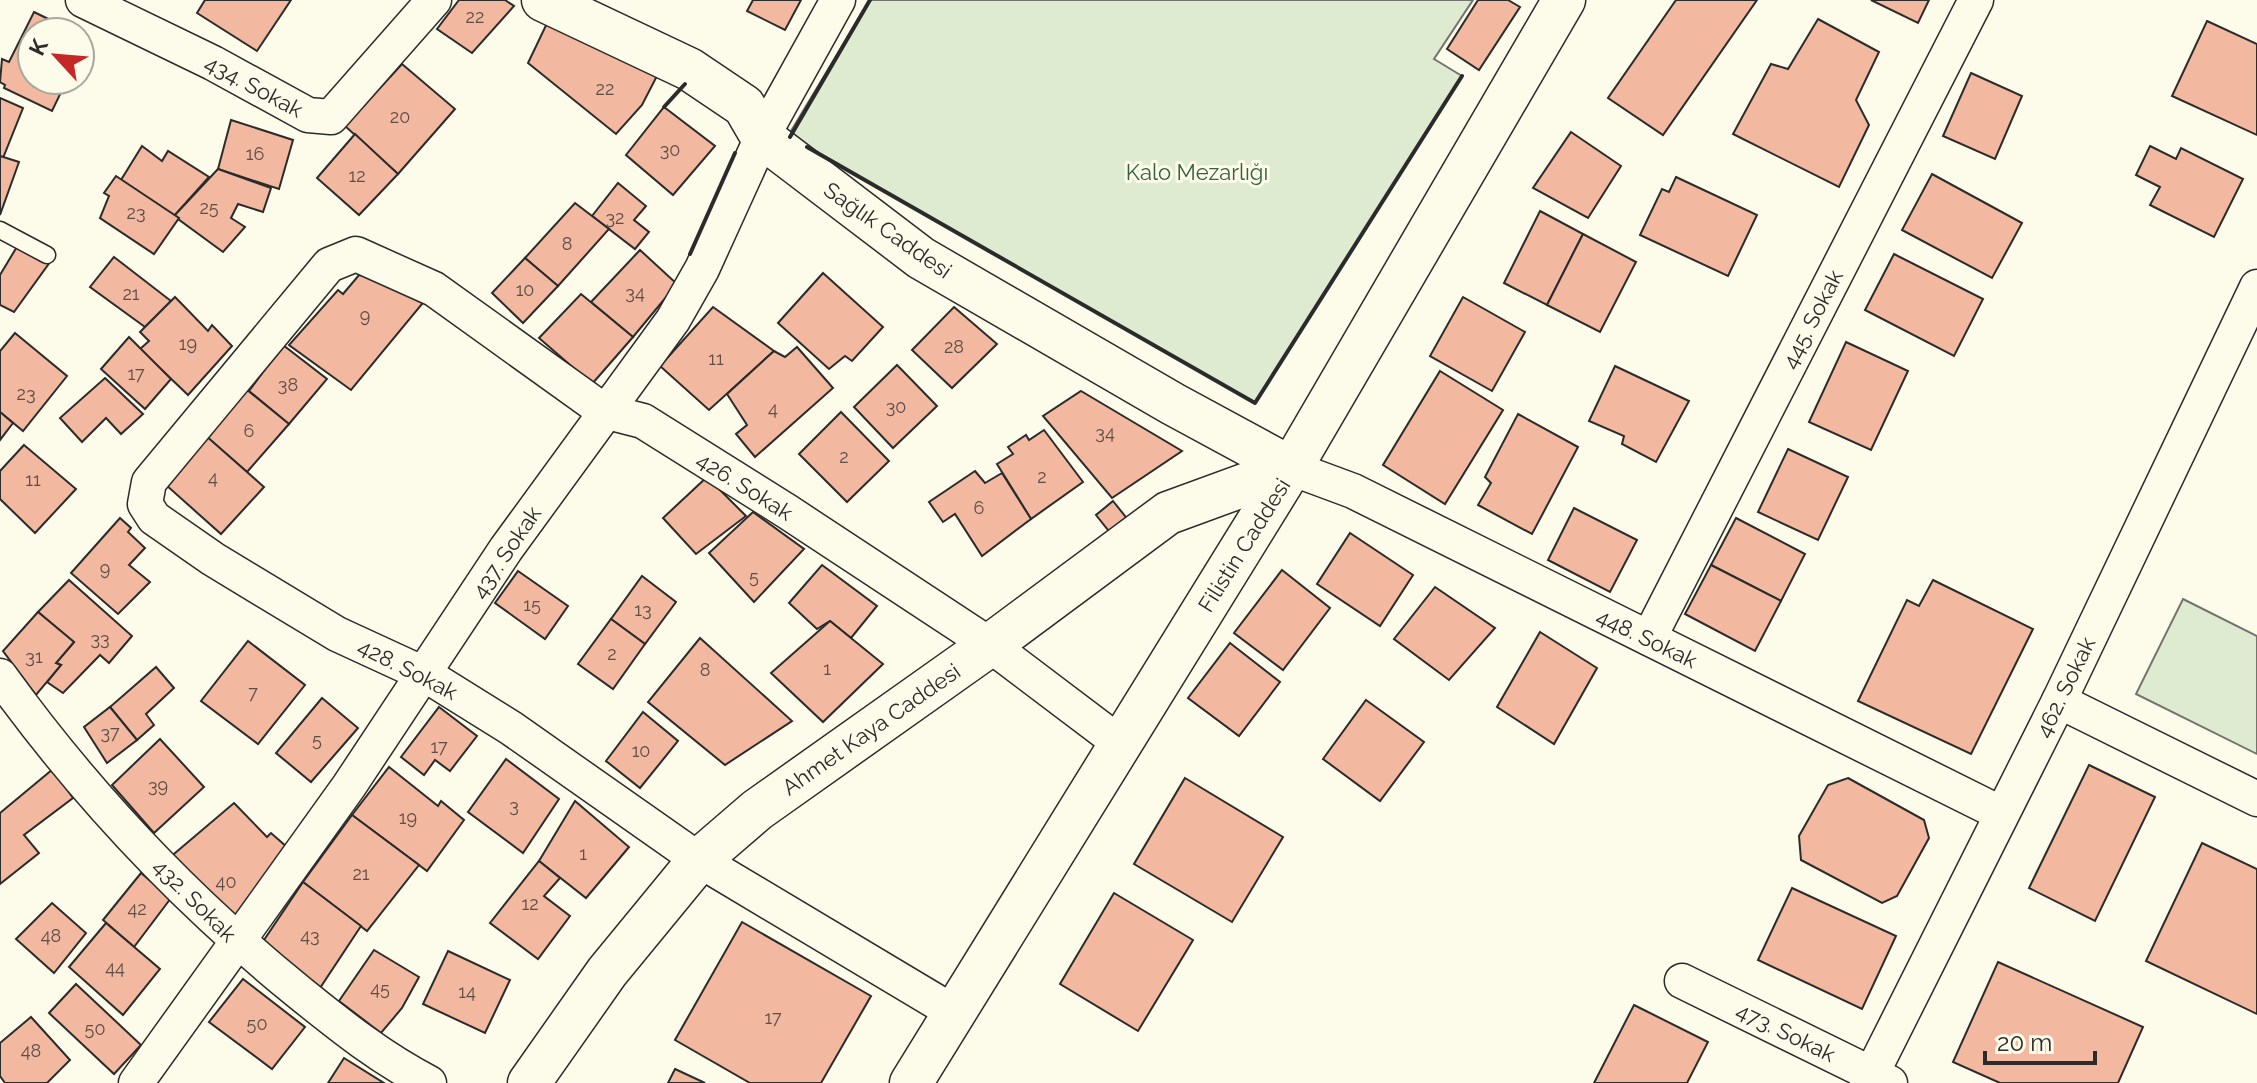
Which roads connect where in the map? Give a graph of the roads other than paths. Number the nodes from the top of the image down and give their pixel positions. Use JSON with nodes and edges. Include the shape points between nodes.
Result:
{"nodes":[{"id":1,"x":83,"y":0,"type":"edge"},
{"id":2,"x":434,"y":0,"type":"edge"},
{"id":3,"x":543,"y":0,"type":"edge"},
{"id":4,"x":838,"y":0,"type":"edge"},
{"id":5,"x":1564,"y":0,"type":"edge"},
{"id":6,"x":1976,"y":0,"type":"edge"},
{"id":7,"x":762,"y":137,"type":"junction"},
{"id":8,"x":0,"y":230,"type":"edge"},
{"id":9,"x":356,"y":254,"type":"joint"},
{"id":10,"x":47,"y":255,"type":"dead end"},
{"id":11,"x":2257,"y":287,"type":"edge"},
{"id":12,"x":604,"y":411,"type":"junction"},
{"id":13,"x":1291,"y":468,"type":"junction"},
{"id":14,"x":1649,"y":638,"type":"junction"},
{"id":15,"x":990,"y":645,"type":"junction"},
{"id":16,"x":426,"y":675,"type":"junction"},
{"id":17,"x":0,"y":676,"type":"edge"},
{"id":18,"x":2059,"y":701,"type":"junction"},
{"id":19,"x":1121,"y":744,"type":"junction"},
{"id":20,"x":2257,"y":799,"type":"edge"},
{"id":21,"x":2000,"y":813,"type":"junction"},
{"id":22,"x":699,"y":860,"type":"junction"},
{"id":23,"x":239,"y":944,"type":"junction"},
{"id":24,"x":1682,"y":981,"type":"dead end"},
{"id":25,"x":955,"y":1013,"type":"junction"},
{"id":26,"x":1876,"y":1080,"type":"edge"},
{"id":27,"x":136,"y":1083,"type":"edge"},
{"id":28,"x":429,"y":1083,"type":"edge"},
{"id":29,"x":529,"y":1083,"type":"edge"},
{"id":30,"x":911,"y":1083,"type":"edge"}],
"edges":[{"from":1,"to":2,"type":"street","name":"434. Sokak","via":[[308,115],[331,117]]},
{"from":3,"to":7,"type":"street","name":"Sağlık Caddesi","via":[[689,69],[744,106]]},
{"from":4,"to":7,"type":"street","name":"437. Sokak"},
{"from":5,"to":13,"type":"street","name":"Filistin Caddesi"},
{"from":6,"to":14,"type":"street","name":"445. Sokak"},
{"from":7,"to":12,"type":"street","name":"437. Sokak","via":[[673,320]]},
{"from":7,"to":13,"type":"street","name":"Sağlık Caddesi","via":[[921,258]]},
{"from":8,"to":10,"type":"lane"},
{"from":9,"to":12,"type":"street","name":"426. Sokak","via":[[434,289]]},
{"from":9,"to":16,"type":"street","name":"428. Sokak","via":[[329,265],[149,482],[145,504],[154,518],[213,559],[337,634]]},
{"from":11,"to":18,"type":"street","name":"462. Sokak"},
{"from":12,"to":15,"type":"street","name":"426. Sokak","via":[[643,421]]},
{"from":12,"to":16,"type":"street","name":"437. Sokak","via":[[506,549]]},
{"from":13,"to":14,"type":"street","name":"448. Sokak","via":[[1353,491]]},
{"from":13,"to":15,"type":"street","name":"Ahmet Kaya Caddesi","via":[[1168,513]]},
{"from":13,"to":19,"type":"street","name":"Filistin Caddesi"},
{"from":14,"to":21,"type":"street","name":"448. Sokak"},
{"from":15,"to":19,"type":"street","name":"426. Sokak"},
{"from":15,"to":22,"type":"street","name":"Ahmet Kaya Caddesi","via":[[757,810]]},
{"from":16,"to":22,"type":"street","name":"428. Sokak"},
{"from":16,"to":23,"type":"street","name":"437. Sokak"},
{"from":17,"to":23,"type":"street","name":"432. Sokak","via":[[56,753],[192,901]]},
{"from":18,"to":20,"type":"street"},
{"from":18,"to":21,"type":"street","name":"462. Sokak"},
{"from":19,"to":25,"type":"street","name":"Filistin Caddesi"},
{"from":21,"to":26,"type":"street","name":"462. Sokak"},
{"from":22,"to":25,"type":"street","name":"428. Sokak"},
{"from":22,"to":29,"type":"street","name":"Ahmet Kaya Caddesi","via":[[607,972]]},
{"from":23,"to":27,"type":"street","name":"437. Sokak"},
{"from":23,"to":28,"type":"street","name":"432. Sokak","via":[[383,1060]]},
{"from":24,"to":26,"type":"street","name":"473. Sokak"},
{"from":25,"to":30,"type":"street","name":"Filistin Caddesi"}]}
